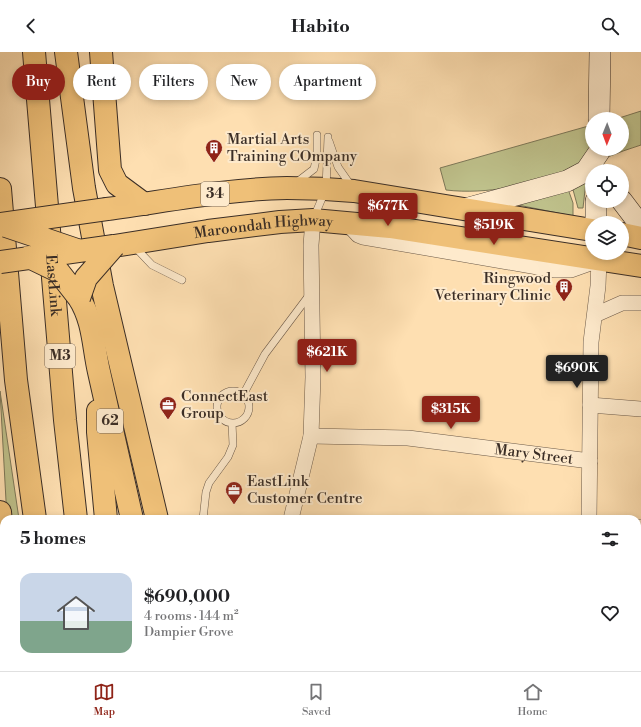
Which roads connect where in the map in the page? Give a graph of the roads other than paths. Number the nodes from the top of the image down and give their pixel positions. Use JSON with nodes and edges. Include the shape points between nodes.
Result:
{"nodes":[{"id":1,"x":34,"y":52,"type":"edge"},
{"id":2,"x":66,"y":52,"type":"edge"},
{"id":3,"x":101,"y":52,"type":"edge"},
{"id":4,"x":600,"y":52,"type":"edge"},
{"id":5,"x":599,"y":112,"type":"edge"},
{"id":6,"x":317,"y":135,"type":"dead end"},
{"id":7,"x":599,"y":161,"type":"edge"},
{"id":8,"x":286,"y":188,"type":"junction"},
{"id":9,"x":0,"y":189,"type":"edge"},
{"id":10,"x":326,"y":189,"type":"junction"},
{"id":11,"x":354,"y":191,"type":"junction"},
{"id":12,"x":144,"y":204,"type":"junction"},
{"id":13,"x":626,"y":208,"type":"edge"},
{"id":14,"x":465,"y":209,"type":"junction"},
{"id":15,"x":313,"y":220,"type":"junction"},
{"id":16,"x":641,"y":226,"type":"edge"},
{"id":17,"x":4,"y":229,"type":"edge"},
{"id":18,"x":585,"y":229,"type":"edge"},
{"id":19,"x":629,"y":235,"type":"edge"},
{"id":20,"x":641,"y":238,"type":"edge"},
{"id":21,"x":123,"y":245,"type":"junction"},
{"id":22,"x":0,"y":250,"type":"edge"},
{"id":23,"x":80,"y":251,"type":"junction"},
{"id":24,"x":585,"y":254,"type":"edge"},
{"id":25,"x":34,"y":258,"type":"junction"},
{"id":26,"x":599,"y":260,"type":"edge"},
{"id":27,"x":616,"y":260,"type":"edge"},
{"id":28,"x":0,"y":262,"type":"edge"},
{"id":29,"x":641,"y":266,"type":"edge"},
{"id":30,"x":182,"y":280,"type":"dead end"},
{"id":31,"x":311,"y":293,"type":"junction"},
{"id":32,"x":79,"y":298,"type":"junction"},
{"id":33,"x":641,"y":303,"type":"edge"},
{"id":34,"x":595,"y":315,"type":"junction"},
{"id":35,"x":98,"y":369,"type":"junction"},
{"id":36,"x":243,"y":395,"type":"junction"},
{"id":37,"x":590,"y":405,"type":"junction"},
{"id":38,"x":641,"y":410,"type":"edge"},
{"id":39,"x":232,"y":423,"type":"junction"},
{"id":40,"x":311,"y":436,"type":"junction"},
{"id":41,"x":590,"y":461,"type":"junction"},
{"id":42,"x":34,"y":515,"type":"edge"},
{"id":43,"x":76,"y":515,"type":"edge"},
{"id":44,"x":106,"y":515,"type":"edge"},
{"id":45,"x":131,"y":515,"type":"edge"},
{"id":46,"x":156,"y":515,"type":"edge"},
{"id":47,"x":203,"y":515,"type":"edge"},
{"id":48,"x":292,"y":515,"type":"edge"},
{"id":49,"x":589,"y":515,"type":"edge"}],
"edges":[{"from":1,"to":43,"type":"highway","name":"EastLink","number":"M3","via":[[65,420]]},
{"from":2,"to":46,"type":"highway","via":[[84,188],[102,286]]},
{"from":3,"to":12,"type":"highway","via":[[110,170],[117,184]]},
{"from":4,"to":5,"type":"main road"},
{"from":6,"to":8,"type":"lane","via":[[314,169]]},
{"from":7,"to":14,"type":"main road","via":[[567,181]]},
{"from":8,"to":10,"type":"highway","number":"34"},
{"from":8,"to":12,"type":"highway","number":"34","via":[[221,193]]},
{"from":9,"to":42,"type":"highway","via":[[16,380]]},
{"from":10,"to":11,"type":"highway","number":"34"},
{"from":10,"to":11,"type":"lane","via":[[328,137],[338,167]]},
{"from":10,"to":15,"type":"lane"},
{"from":11,"to":14,"type":"highway","number":"34"},
{"from":12,"to":17,"type":"highway","number":"34","bridge":true,"via":[[38,219]]},
{"from":13,"to":16,"type":"main road"},
{"from":14,"to":18,"type":"highway","number":"34"},
{"from":15,"to":21,"type":"highway","name":"Maroondah Highway","via":[[208,231]]},
{"from":15,"to":24,"type":"highway","name":"Maroondah Highway","via":[[346,222]]},
{"from":15,"to":31,"type":"street"},
{"from":17,"to":23,"type":"highway","bridge":true},
{"from":19,"to":20,"type":"highway"},
{"from":21,"to":23,"type":"highway","name":"Maroondah Highway","bridge":true},
{"from":21,"to":30,"type":"lane","via":[[152,265]]},
{"from":21,"to":32,"type":"highway","bridge":true,"via":[[86,278]]},
{"from":22,"to":25,"type":"highway","bridge":true},
{"from":23,"to":25,"type":"highway","name":"Maroondah Highway","bridge":true},
{"from":25,"to":28,"type":"highway","name":"Maroondah Highway","bridge":true},
{"from":25,"to":32,"type":"highway","number":"62","bridge":true,"via":[[58,271]]},
{"from":26,"to":34,"type":"street"},
{"from":27,"to":29,"type":"highway","name":"Maroondah Highway"},
{"from":31,"to":36,"type":"lane","via":[[265,354]]},
{"from":31,"to":40,"type":"street"},
{"from":32,"to":35,"type":"highway","number":"62","via":[[90,318]]},
{"from":33,"to":34,"type":"street","via":[[622,303]]},
{"from":34,"to":37,"type":"street"},
{"from":35,"to":44,"type":"highway","via":[[98,432]]},
{"from":35,"to":45,"type":"highway","number":"62"},
{"from":36,"to":39,"type":"lane","via":[[248,403],[248,413],[242,421]]},
{"from":36,"to":39,"type":"lane","via":[[227,393],[219,400],[219,416]]},
{"from":37,"to":38,"type":"street"},
{"from":37,"to":41,"type":"street"},
{"from":39,"to":47,"type":"lane","via":[[233,445],[209,483]]},
{"from":40,"to":41,"type":"street","name":"Mary Street","via":[[408,438]]},
{"from":40,"to":48,"type":"street"},
{"from":41,"to":49,"type":"street"}]}
